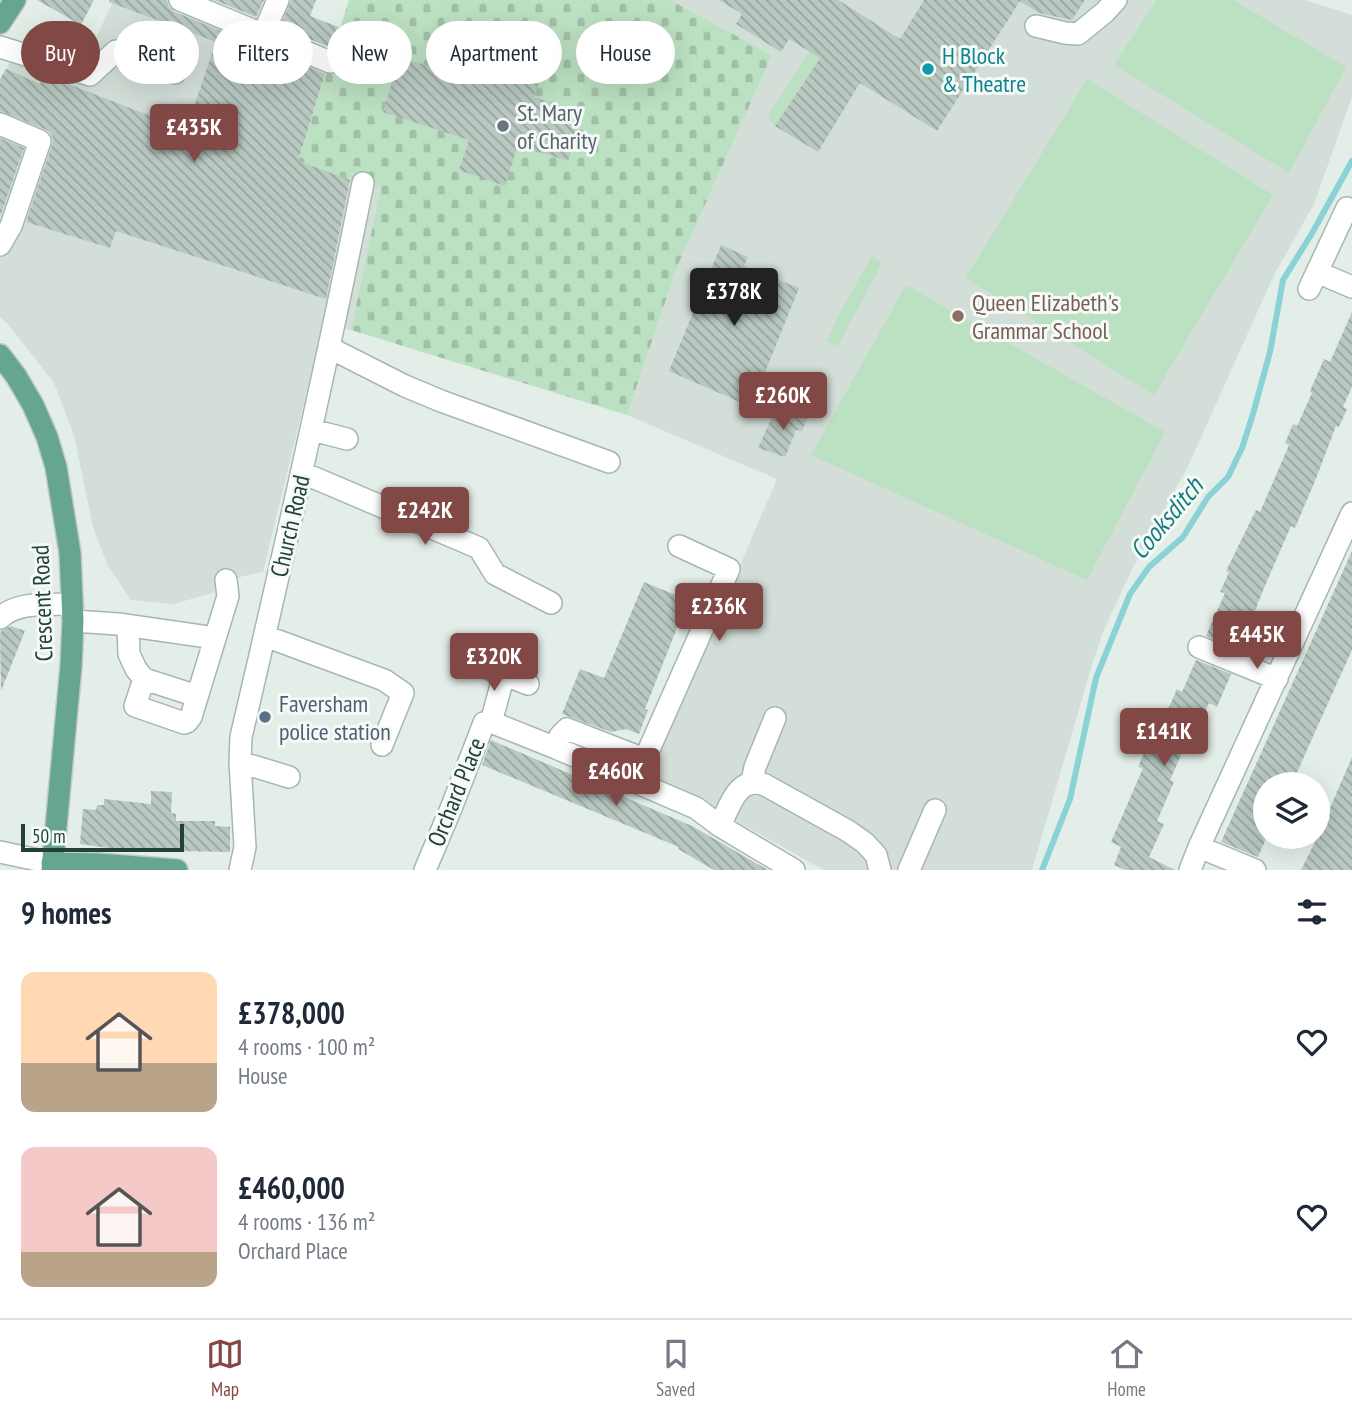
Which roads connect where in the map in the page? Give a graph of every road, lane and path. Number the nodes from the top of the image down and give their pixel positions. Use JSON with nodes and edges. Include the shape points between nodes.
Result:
{"nodes":[{"id":1,"x":15,"y":0,"type":"edge"},
{"id":2,"x":180,"y":0,"type":"edge"},
{"id":3,"x":278,"y":0,"type":"edge"},
{"id":4,"x":1116,"y":0,"type":"edge"},
{"id":5,"x":231,"y":21,"type":"edge"},
{"id":6,"x":269,"y":21,"type":"edge"},
{"id":7,"x":0,"y":23,"type":"edge"},
{"id":8,"x":1036,"y":26,"type":"dead end"},
{"id":9,"x":0,"y":47,"type":"edge"},
{"id":10,"x":114,"y":53,"type":"edge"},
{"id":11,"x":0,"y":124,"type":"edge"},
{"id":12,"x":363,"y":183,"type":"dead end"},
{"id":13,"x":1347,"y":208,"type":"dead end"},
{"id":14,"x":0,"y":245,"type":"edge"},
{"id":15,"x":1352,"y":287,"type":"edge"},
{"id":16,"x":330,"y":348,"type":"junction"},
{"id":17,"x":0,"y":355,"type":"edge"},
{"id":18,"x":312,"y":430,"type":"junction"},
{"id":19,"x":347,"y":439,"type":"dead end"},
{"id":20,"x":609,"y":462,"type":"dead end"},
{"id":21,"x":303,"y":472,"type":"junction"},
{"id":22,"x":1352,"y":513,"type":"edge"},
{"id":23,"x":679,"y":546,"type":"dead end"},
{"id":24,"x":226,"y":580,"type":"dead end"},
{"id":25,"x":551,"y":603,"type":"dead end"},
{"id":26,"x":72,"y":612,"type":"junction"},
{"id":27,"x":0,"y":618,"type":"edge"},
{"id":28,"x":128,"y":626,"type":"junction"},
{"id":29,"x":265,"y":636,"type":"junction"},
{"id":30,"x":215,"y":638,"type":"junction"},
{"id":31,"x":1199,"y":647,"type":"dead end"},
{"id":32,"x":475,"y":663,"type":"dead end"},
{"id":33,"x":504,"y":675,"type":"junction"},
{"id":34,"x":1276,"y":679,"type":"junction"},
{"id":35,"x":528,"y":684,"type":"dead end"},
{"id":36,"x":142,"y":685,"type":"junction"},
{"id":37,"x":195,"y":702,"type":"junction"},
{"id":38,"x":775,"y":718,"type":"dead end"},
{"id":39,"x":491,"y":722,"type":"junction"},
{"id":40,"x":382,"y":745,"type":"dead end"},
{"id":41,"x":556,"y":748,"type":"junction"},
{"id":42,"x":644,"y":759,"type":"junction"},
{"id":43,"x":240,"y":762,"type":"junction"},
{"id":44,"x":289,"y":777,"type":"dead end"},
{"id":45,"x":635,"y":781,"type":"junction"},
{"id":46,"x":752,"y":782,"type":"junction"},
{"id":47,"x":935,"y":810,"type":"dead end"},
{"id":48,"x":720,"y":826,"type":"junction"},
{"id":49,"x":1199,"y":847,"type":"junction"},
{"id":50,"x":0,"y":852,"type":"edge"},
{"id":51,"x":52,"y":867,"type":"edge"},
{"id":52,"x":883,"y":869,"type":"edge"},
{"id":53,"x":177,"y":870,"type":"edge"},
{"id":54,"x":240,"y":870,"type":"edge"},
{"id":55,"x":425,"y":870,"type":"edge"},
{"id":56,"x":794,"y":870,"type":"edge"},
{"id":57,"x":909,"y":870,"type":"edge"},
{"id":58,"x":1190,"y":870,"type":"edge"},
{"id":59,"x":1255,"y":870,"type":"edge"}],
"edges":[{"from":1,"to":7,"type":"main road"},
{"from":2,"to":5,"type":"street"},
{"from":3,"to":6,"type":"street"},
{"from":4,"to":8,"type":"street","via":[[1078,34]]},
{"from":9,"to":10,"type":"street","via":[[90,75]]},
{"from":11,"to":14,"type":"street","via":[[40,141]]},
{"from":12,"to":16,"type":"street","name":"Church Road"},
{"from":13,"to":15,"type":"street","via":[[1313,280]]},
{"from":16,"to":18,"type":"street","name":"Church Road"},
{"from":16,"to":20,"type":"street","via":[[440,401]]},
{"from":17,"to":26,"type":"main road","name":"Crescent Road","via":[[33,405],[56,467],[70,553]]},
{"from":18,"to":19,"type":"street"},
{"from":18,"to":21,"type":"street","name":"Church Road"},
{"from":21,"to":25,"type":"street","via":[[479,548],[495,574]]},
{"from":21,"to":29,"type":"street","name":"Church Road"},
{"from":22,"to":34,"type":"street"},
{"from":23,"to":42,"type":"street","via":[[729,569]]},
{"from":24,"to":30,"type":"street","via":[[228,596]]},
{"from":26,"to":27,"type":"street","via":[[22,606]]},
{"from":26,"to":28,"type":"street"},
{"from":26,"to":51,"type":"main road","name":"Crescent Road"},
{"from":28,"to":30,"type":"street"},
{"from":28,"to":36,"type":"street","via":[[129,654]]},
{"from":29,"to":40,"type":"street","via":[[384,680],[403,693]]},
{"from":29,"to":43,"type":"street","name":"Church Road","via":[[241,737]]},
{"from":30,"to":37,"type":"street"},
{"from":31,"to":34,"type":"street"},
{"from":32,"to":33,"type":"street"},
{"from":33,"to":35,"type":"street"},
{"from":33,"to":39,"type":"street"},
{"from":34,"to":49,"type":"street"},
{"from":36,"to":37,"type":"street"},
{"from":36,"to":37,"type":"street","via":[[135,706],[184,723]]},
{"from":38,"to":46,"type":"street"},
{"from":39,"to":41,"type":"street","name":"Orchard Place"},
{"from":39,"to":55,"type":"street","name":"Orchard Place","via":[[484,723]]},
{"from":41,"to":42,"type":"street","via":[[567,729]]},
{"from":41,"to":45,"type":"street","name":"Orchard Place"},
{"from":42,"to":45,"type":"street"},
{"from":43,"to":44,"type":"street"},
{"from":43,"to":54,"type":"street","name":"Church Road","via":[[245,847]]},
{"from":45,"to":48,"type":"street","name":"Orchard Place","via":[[696,808]]},
{"from":46,"to":48,"type":"street","via":[[739,789]]},
{"from":46,"to":52,"type":"street","via":[[848,831],[872,849]]},
{"from":47,"to":57,"type":"street"},
{"from":48,"to":56,"type":"street","name":"Orchard Place"},
{"from":49,"to":58,"type":"street"},
{"from":49,"to":59,"type":"street"},
{"from":50,"to":51,"type":"street"},
{"from":51,"to":53,"type":"main road","via":[[98,864]]}]}
